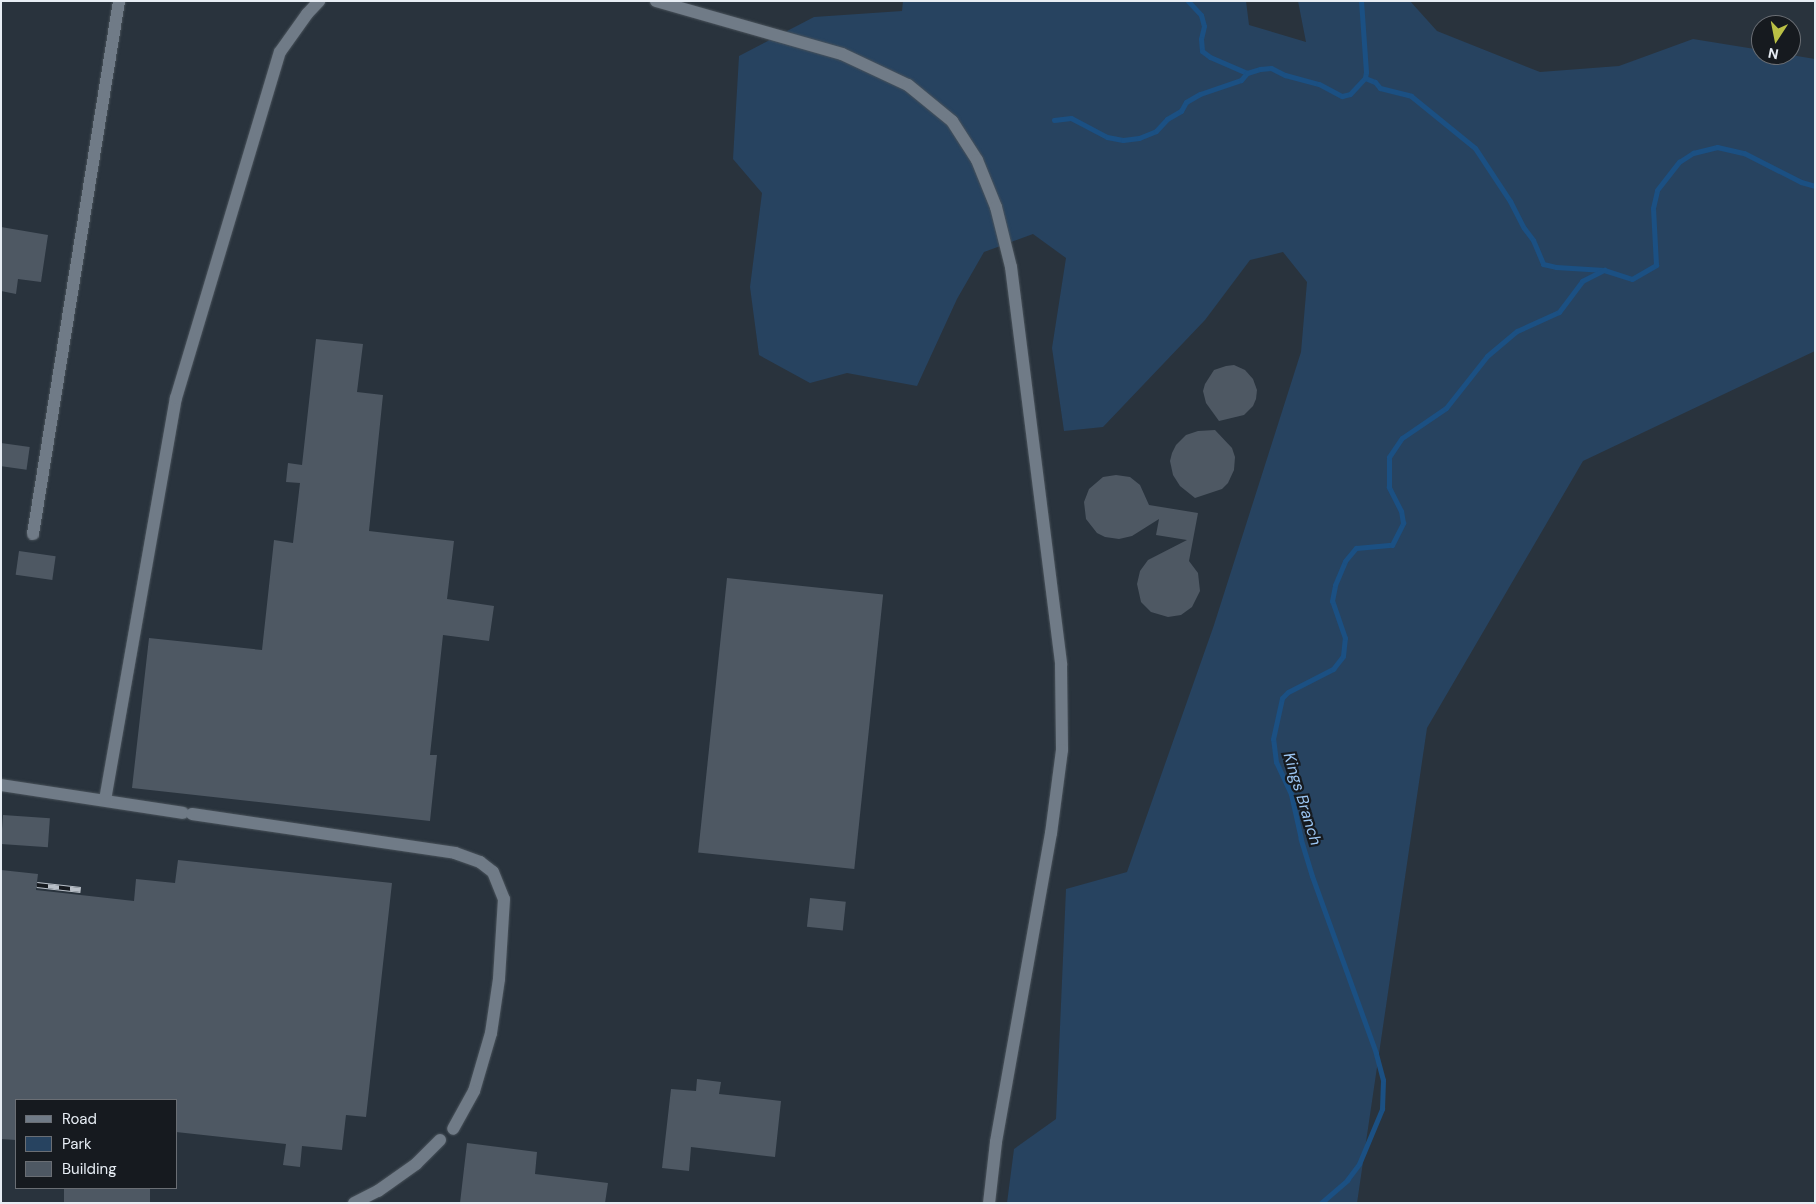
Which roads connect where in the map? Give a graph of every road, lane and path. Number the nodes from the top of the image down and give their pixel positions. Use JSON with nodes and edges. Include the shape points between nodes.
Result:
{"nodes":[{"id":1,"x":119,"y":1,"type":"edge"},
{"id":2,"x":319,"y":1,"type":"edge"},
{"id":3,"x":656,"y":1,"type":"edge"},
{"id":4,"x":33,"y":534,"type":"dead end"},
{"id":5,"x":1,"y":785,"type":"edge"},
{"id":6,"x":105,"y":800,"type":"junction"},
{"id":7,"x":453,"y":1129,"type":"dead end"},
{"id":8,"x":440,"y":1140,"type":"dead end"},
{"id":9,"x":354,"y":1203,"type":"edge"},
{"id":10,"x":989,"y":1203,"type":"edge"}],
"edges":[{"from":1,"to":4,"type":"street"},
{"from":2,"to":6,"type":"street","via":[[280,52],[176,398]]},
{"from":3,"to":10,"type":"street","via":[[842,54],[908,85],[952,121],[977,160],[996,207],[1011,267],[1061,665],[1062,750],[1051,833],[996,1142]]},
{"from":5,"to":6,"type":"street"},
{"from":6,"to":7,"type":"street","via":[[455,853],[480,862],[493,872],[504,899],[499,979],[491,1033],[474,1091]]},
{"from":8,"to":9,"type":"street","via":[[416,1164],[378,1191]]}]}
